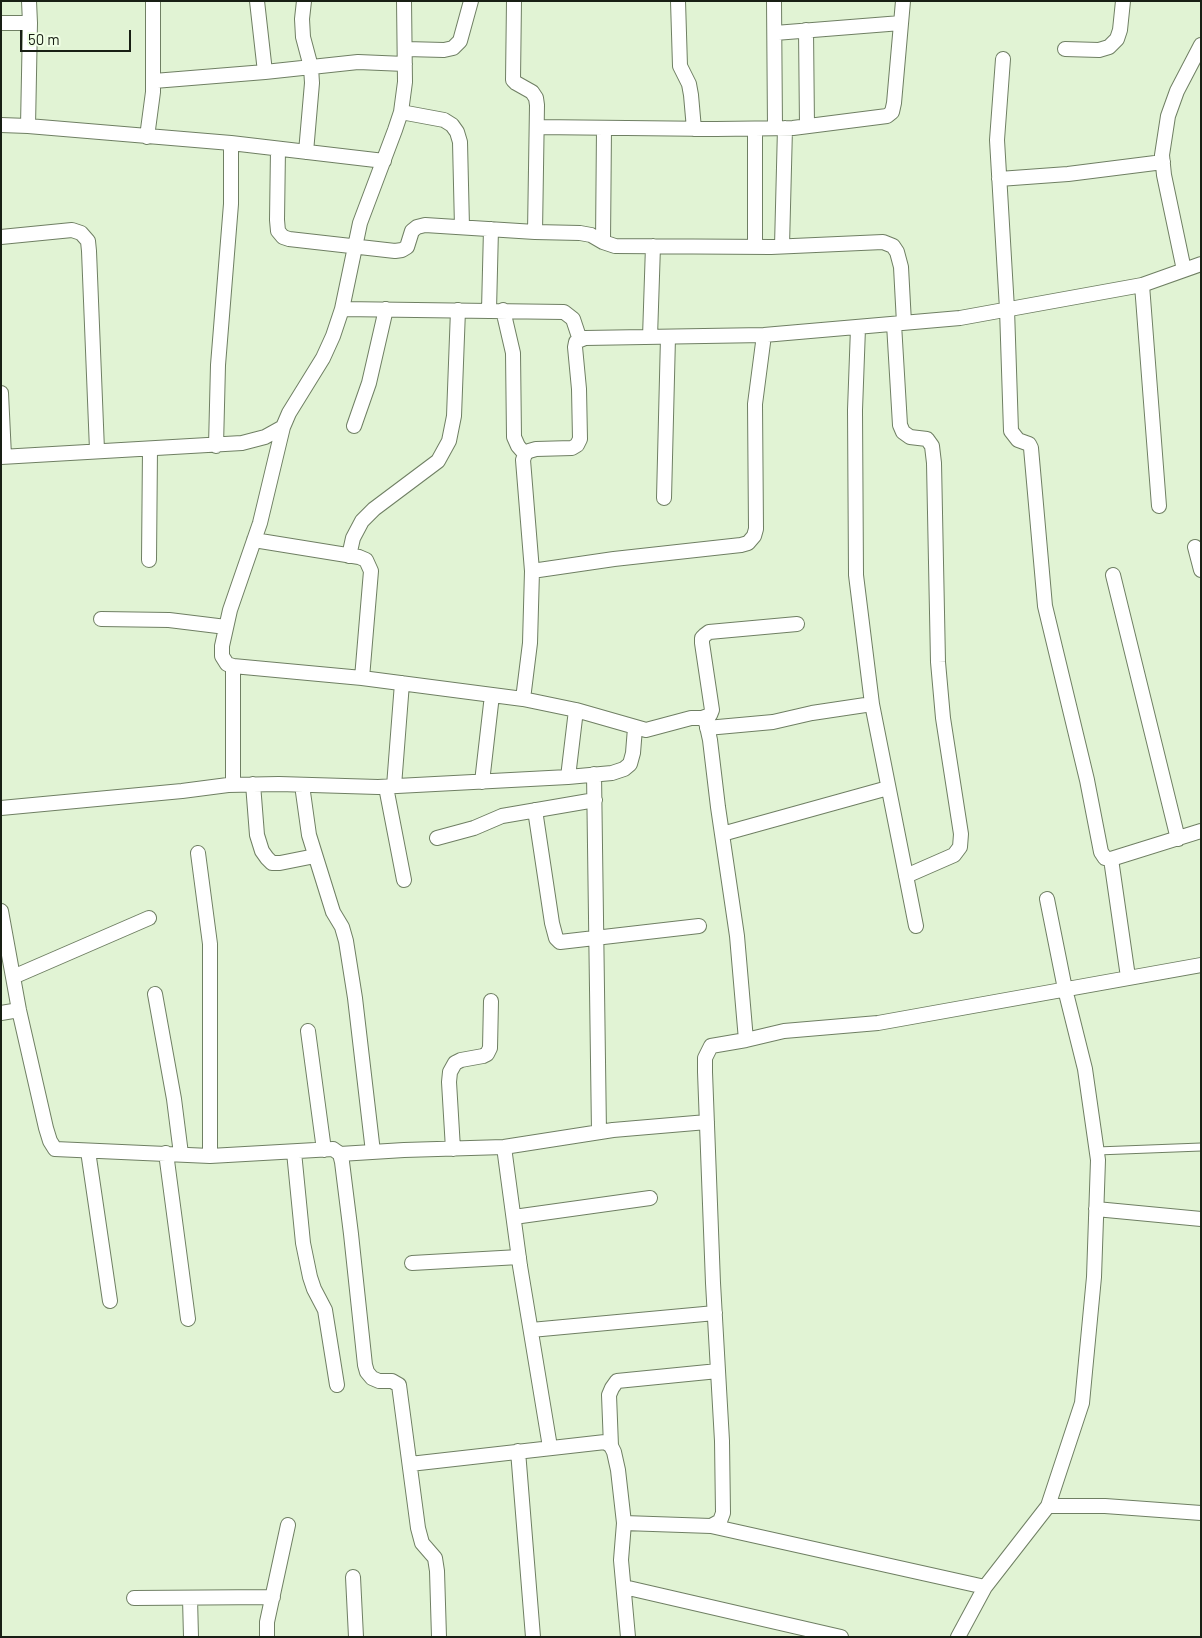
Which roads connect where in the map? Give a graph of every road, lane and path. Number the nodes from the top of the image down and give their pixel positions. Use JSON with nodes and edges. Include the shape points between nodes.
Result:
{"nodes":[{"id":1,"x":29,"y":1,"type":"edge"},
{"id":2,"x":153,"y":1,"type":"edge"},
{"id":3,"x":257,"y":1,"type":"edge"},
{"id":4,"x":304,"y":1,"type":"edge"},
{"id":5,"x":404,"y":1,"type":"edge"},
{"id":6,"x":470,"y":1,"type":"edge"},
{"id":7,"x":514,"y":1,"type":"edge"},
{"id":8,"x":678,"y":1,"type":"edge"},
{"id":9,"x":774,"y":1,"type":"edge"},
{"id":10,"x":903,"y":1,"type":"edge"},
{"id":11,"x":1123,"y":1,"type":"edge"},
{"id":12,"x":1,"y":23,"type":"edge"},
{"id":13,"x":30,"y":23,"type":"junction"},
{"id":14,"x":901,"y":23,"type":"junction"},
{"id":15,"x":806,"y":30,"type":"junction"},
{"id":16,"x":774,"y":33,"type":"junction"},
{"id":17,"x":1201,"y":45,"type":"edge"},
{"id":18,"x":406,"y":49,"type":"junction"},
{"id":19,"x":1065,"y":50,"type":"dead end"},
{"id":20,"x":1003,"y":58,"type":"dead end"},
{"id":21,"x":405,"y":64,"type":"junction"},
{"id":22,"x":311,"y":67,"type":"junction"},
{"id":23,"x":265,"y":72,"type":"junction"},
{"id":24,"x":154,"y":81,"type":"junction"},
{"id":25,"x":400,"y":112,"type":"junction"},
{"id":26,"x":1,"y":125,"type":"edge"},
{"id":27,"x":28,"y":126,"type":"junction"},
{"id":28,"x":537,"y":126,"type":"junction"},
{"id":29,"x":806,"y":126,"type":"junction"},
{"id":30,"x":604,"y":128,"type":"junction"},
{"id":31,"x":755,"y":128,"type":"junction"},
{"id":32,"x":780,"y":128,"type":"junction"},
{"id":33,"x":694,"y":129,"type":"junction"},
{"id":34,"x":148,"y":137,"type":"junction"},
{"id":35,"x":231,"y":143,"type":"junction"},
{"id":36,"x":278,"y":149,"type":"junction"},
{"id":37,"x":306,"y":152,"type":"junction"},
{"id":38,"x":384,"y":161,"type":"junction"},
{"id":39,"x":1163,"y":162,"type":"junction"},
{"id":40,"x":999,"y":179,"type":"junction"},
{"id":41,"x":462,"y":227,"type":"junction"},
{"id":42,"x":491,"y":229,"type":"junction"},
{"id":43,"x":535,"y":232,"type":"junction"},
{"id":44,"x":1,"y":237,"type":"edge"},
{"id":45,"x":603,"y":242,"type":"junction"},
{"id":46,"x":354,"y":246,"type":"junction"},
{"id":47,"x":653,"y":246,"type":"junction"},
{"id":48,"x":755,"y":246,"type":"junction"},
{"id":49,"x":782,"y":246,"type":"junction"},
{"id":50,"x":1201,"y":264,"type":"edge"},
{"id":51,"x":1184,"y":270,"type":"junction"},
{"id":52,"x":1142,"y":286,"type":"junction"},
{"id":53,"x":342,"y":309,"type":"junction"},
{"id":54,"x":386,"y":309,"type":"junction"},
{"id":55,"x":1007,"y":309,"type":"junction"},
{"id":56,"x":458,"y":310,"type":"junction"},
{"id":57,"x":496,"y":310,"type":"junction"},
{"id":58,"x":899,"y":324,"type":"junction"},
{"id":59,"x":858,"y":328,"type":"junction"},
{"id":60,"x":764,"y":335,"type":"junction"},
{"id":61,"x":650,"y":337,"type":"junction"},
{"id":62,"x":668,"y":337,"type":"junction"},
{"id":63,"x":580,"y":340,"type":"junction"},
{"id":64,"x":1,"y":393,"type":"edge"},
{"id":65,"x":354,"y":426,"type":"dead end"},
{"id":66,"x":283,"y":427,"type":"junction"},
{"id":67,"x":216,"y":446,"type":"junction"},
{"id":68,"x":150,"y":449,"type":"junction"},
{"id":69,"x":97,"y":450,"type":"junction"},
{"id":70,"x":525,"y":454,"type":"junction"},
{"id":71,"x":3,"y":457,"type":"edge"},
{"id":72,"x":664,"y":498,"type":"dead end"},
{"id":73,"x":1159,"y":506,"type":"dead end"},
{"id":74,"x":254,"y":540,"type":"junction"},
{"id":75,"x":1195,"y":547,"type":"dead end"},
{"id":76,"x":349,"y":556,"type":"junction"},
{"id":77,"x":148,"y":560,"type":"dead end"},
{"id":78,"x":1201,"y":570,"type":"edge"},
{"id":79,"x":532,"y":571,"type":"junction"},
{"id":80,"x":1113,"y":575,"type":"dead end"},
{"id":81,"x":100,"y":618,"type":"dead end"},
{"id":82,"x":797,"y":624,"type":"dead end"},
{"id":83,"x":226,"y":627,"type":"junction"},
{"id":84,"x":233,"y":666,"type":"junction"},
{"id":85,"x":362,"y":678,"type":"junction"},
{"id":86,"x":402,"y":683,"type":"junction"},
{"id":87,"x":492,"y":695,"type":"junction"},
{"id":88,"x":523,"y":699,"type":"junction"},
{"id":89,"x":872,"y":704,"type":"junction"},
{"id":90,"x":576,"y":710,"type":"junction"},
{"id":91,"x":705,"y":723,"type":"junction"},
{"id":92,"x":635,"y":728,"type":"junction"},
{"id":93,"x":594,"y":774,"type":"junction"},
{"id":94,"x":568,"y":777,"type":"junction"},
{"id":95,"x":482,"y":782,"type":"junction"},
{"id":96,"x":253,"y":784,"type":"junction"},
{"id":97,"x":233,"y":785,"type":"junction"},
{"id":98,"x":302,"y":785,"type":"junction"},
{"id":99,"x":390,"y":786,"type":"junction"},
{"id":100,"x":888,"y":788,"type":"junction"},
{"id":101,"x":595,"y":800,"type":"junction"},
{"id":102,"x":1,"y":808,"type":"edge"},
{"id":103,"x":535,"y":810,"type":"junction"},
{"id":104,"x":1201,"y":832,"type":"edge"},
{"id":105,"x":722,"y":834,"type":"junction"},
{"id":106,"x":437,"y":838,"type":"dead end"},
{"id":107,"x":1178,"y":839,"type":"junction"},
{"id":108,"x":198,"y":853,"type":"dead end"},
{"id":109,"x":315,"y":856,"type":"junction"},
{"id":110,"x":1111,"y":859,"type":"junction"},
{"id":111,"x":906,"y":876,"type":"junction"},
{"id":112,"x":404,"y":880,"type":"dead end"},
{"id":113,"x":1047,"y":899,"type":"dead end"},
{"id":114,"x":1,"y":911,"type":"edge"},
{"id":115,"x":149,"y":918,"type":"dead end"},
{"id":116,"x":698,"y":926,"type":"dead end"},
{"id":117,"x":916,"y":926,"type":"dead end"},
{"id":118,"x":596,"y":939,"type":"junction"},
{"id":119,"x":1201,"y":964,"type":"edge"},
{"id":120,"x":13,"y":977,"type":"junction"},
{"id":121,"x":1128,"y":977,"type":"junction"},
{"id":122,"x":1065,"y":989,"type":"junction"},
{"id":123,"x":155,"y":994,"type":"dead end"},
{"id":124,"x":491,"y":1001,"type":"dead end"},
{"id":125,"x":19,"y":1010,"type":"junction"},
{"id":126,"x":1,"y":1013,"type":"edge"},
{"id":127,"x":308,"y":1031,"type":"dead end"},
{"id":128,"x":746,"y":1040,"type":"junction"},
{"id":129,"x":708,"y":1122,"type":"junction"},
{"id":130,"x":599,"y":1132,"type":"junction"},
{"id":131,"x":504,"y":1147,"type":"junction"},
{"id":132,"x":1201,"y":1148,"type":"edge"},
{"id":133,"x":453,"y":1149,"type":"junction"},
{"id":134,"x":324,"y":1150,"type":"junction"},
{"id":135,"x":88,"y":1151,"type":"junction"},
{"id":136,"x":1097,"y":1151,"type":"junction"},
{"id":137,"x":294,"y":1152,"type":"junction"},
{"id":138,"x":373,"y":1152,"type":"junction"},
{"id":139,"x":166,"y":1153,"type":"junction"},
{"id":140,"x":181,"y":1154,"type":"junction"},
{"id":141,"x":340,"y":1154,"type":"junction"},
{"id":142,"x":210,"y":1156,"type":"junction"},
{"id":143,"x":650,"y":1198,"type":"dead end"},
{"id":144,"x":1096,"y":1209,"type":"junction"},
{"id":145,"x":514,"y":1217,"type":"junction"},
{"id":146,"x":1201,"y":1219,"type":"edge"},
{"id":147,"x":519,"y":1257,"type":"junction"},
{"id":148,"x":412,"y":1263,"type":"dead end"},
{"id":149,"x":110,"y":1301,"type":"dead end"},
{"id":150,"x":715,"y":1314,"type":"junction"},
{"id":151,"x":188,"y":1319,"type":"dead end"},
{"id":152,"x":530,"y":1330,"type":"junction"},
{"id":153,"x":718,"y":1371,"type":"junction"},
{"id":154,"x":337,"y":1385,"type":"dead end"},
{"id":155,"x":611,"y":1446,"type":"junction"},
{"id":156,"x":550,"y":1447,"type":"junction"},
{"id":157,"x":518,"y":1452,"type":"junction"},
{"id":158,"x":410,"y":1464,"type":"junction"},
{"id":159,"x":1048,"y":1506,"type":"junction"},
{"id":160,"x":1201,"y":1512,"type":"edge"},
{"id":161,"x":624,"y":1523,"type":"junction"},
{"id":162,"x":288,"y":1524,"type":"dead end"},
{"id":163,"x":711,"y":1526,"type":"junction"},
{"id":164,"x":353,"y":1577,"type":"dead end"},
{"id":165,"x":624,"y":1587,"type":"junction"},
{"id":166,"x":985,"y":1588,"type":"junction"},
{"id":167,"x":273,"y":1597,"type":"junction"},
{"id":168,"x":134,"y":1598,"type":"dead end"},
{"id":169,"x":190,"y":1598,"type":"junction"},
{"id":170,"x":191,"y":1637,"type":"edge"},
{"id":171,"x":267,"y":1637,"type":"edge"},
{"id":172,"x":356,"y":1637,"type":"edge"},
{"id":173,"x":439,"y":1637,"type":"edge"},
{"id":174,"x":533,"y":1637,"type":"edge"},
{"id":175,"x":628,"y":1637,"type":"edge"},
{"id":176,"x":841,"y":1637,"type":"edge"},
{"id":177,"x":958,"y":1637,"type":"edge"}],
"edges":[{"from":1,"to":13,"type":"street"},
{"from":2,"to":24,"type":"street"},
{"from":3,"to":23,"type":"street"},
{"from":4,"to":22,"type":"street","via":[[303,37]]},
{"from":5,"to":18,"type":"street"},
{"from":6,"to":18,"type":"street","via":[[460,41],[453,48]]},
{"from":7,"to":28,"type":"street","via":[[514,80],[536,98]]},
{"from":8,"to":33,"type":"street","via":[[680,66],[689,84]]},
{"from":9,"to":16,"type":"street"},
{"from":10,"to":14,"type":"street"},
{"from":11,"to":19,"type":"street","via":[[1120,30],[1109,47]]},
{"from":12,"to":13,"type":"street"},
{"from":13,"to":27,"type":"street"},
{"from":14,"to":15,"type":"street"},
{"from":14,"to":29,"type":"street","via":[[892,112],[887,116]]},
{"from":15,"to":16,"type":"street"},
{"from":15,"to":29,"type":"street"},
{"from":16,"to":32,"type":"street"},
{"from":17,"to":39,"type":"street","via":[[1168,116]]},
{"from":18,"to":21,"type":"street"},
{"from":20,"to":40,"type":"street","via":[[997,140]]},
{"from":21,"to":22,"type":"street","via":[[358,62]]},
{"from":21,"to":25,"type":"street"},
{"from":22,"to":23,"type":"street"},
{"from":22,"to":37,"type":"street"},
{"from":23,"to":24,"type":"street"},
{"from":24,"to":34,"type":"street"},
{"from":25,"to":38,"type":"street"},
{"from":25,"to":41,"type":"street","via":[[444,120],[457,132]]},
{"from":26,"to":27,"type":"street"},
{"from":27,"to":34,"type":"street"},
{"from":28,"to":30,"type":"street"},
{"from":28,"to":43,"type":"street"},
{"from":29,"to":32,"type":"street"},
{"from":30,"to":33,"type":"street"},
{"from":30,"to":45,"type":"street"},
{"from":31,"to":32,"type":"street"},
{"from":31,"to":33,"type":"street"},
{"from":31,"to":48,"type":"street"},
{"from":32,"to":49,"type":"street"},
{"from":34,"to":35,"type":"street"},
{"from":35,"to":36,"type":"street"},
{"from":35,"to":67,"type":"street","via":[[231,204],[218,365]]},
{"from":36,"to":37,"type":"street"},
{"from":36,"to":46,"type":"street","via":[[278,231],[289,239]]},
{"from":37,"to":38,"type":"street"},
{"from":38,"to":46,"type":"street","via":[[369,194]]},
{"from":39,"to":40,"type":"street"},
{"from":39,"to":51,"type":"street"},
{"from":40,"to":55,"type":"street"},
{"from":41,"to":42,"type":"street"},
{"from":41,"to":46,"type":"street","via":[[417,227],[412,231],[407,247],[402,250]]},
{"from":42,"to":43,"type":"street"},
{"from":42,"to":57,"type":"street"},
{"from":43,"to":45,"type":"street","via":[[580,233]]},
{"from":44,"to":69,"type":"street","via":[[72,230],[82,233],[88,241]]},
{"from":45,"to":47,"type":"street","via":[[615,246]]},
{"from":46,"to":53,"type":"street"},
{"from":47,"to":48,"type":"street"},
{"from":47,"to":61,"type":"street"},
{"from":48,"to":49,"type":"street"},
{"from":49,"to":58,"type":"street","via":[[869,242],[893,246],[901,267]]},
{"from":50,"to":51,"type":"street"},
{"from":51,"to":52,"type":"street"},
{"from":52,"to":55,"type":"street"},
{"from":52,"to":73,"type":"street"},
{"from":53,"to":54,"type":"street"},
{"from":53,"to":66,"type":"street","via":[[323,358]]},
{"from":54,"to":56,"type":"street"},
{"from":54,"to":65,"type":"street","via":[[369,383]]},
{"from":55,"to":58,"type":"street"},
{"from":55,"to":110,"type":"street","via":[[1011,431],[1031,448],[1045,606],[1101,852],[1105,858]]},
{"from":56,"to":57,"type":"street"},
{"from":56,"to":76,"type":"street","via":[[454,416],[449,441],[438,461],[374,509],[362,522],[353,538]]},
{"from":57,"to":63,"type":"street","via":[[564,312],[573,319]]},
{"from":57,"to":70,"type":"street","via":[[513,353],[514,437]]},
{"from":58,"to":59,"type":"street"},
{"from":58,"to":111,"type":"street","via":[[900,425],[910,437],[927,439],[932,446],[942,718],[961,834],[960,847],[954,855]]},
{"from":59,"to":60,"type":"street"},
{"from":59,"to":89,"type":"street","via":[[856,575]]},
{"from":60,"to":62,"type":"street"},
{"from":60,"to":79,"type":"street","via":[[755,404],[756,529],[748,543]]},
{"from":61,"to":62,"type":"street"},
{"from":61,"to":63,"type":"street"},
{"from":62,"to":72,"type":"street"},
{"from":63,"to":70,"type":"street","via":[[575,347],[580,439],[572,448],[536,449]]},
{"from":64,"to":71,"type":"street"},
{"from":66,"to":67,"type":"street","via":[[265,437]]},
{"from":66,"to":74,"type":"street"},
{"from":67,"to":68,"type":"street"},
{"from":68,"to":69,"type":"street"},
{"from":68,"to":77,"type":"street"},
{"from":69,"to":71,"type":"street"},
{"from":70,"to":79,"type":"street","via":[[523,468]]},
{"from":74,"to":76,"type":"street"},
{"from":74,"to":83,"type":"street"},
{"from":75,"to":78,"type":"street"},
{"from":76,"to":85,"type":"street","via":[[366,560],[371,571]]},
{"from":79,"to":88,"type":"street","via":[[530,643]]},
{"from":80,"to":107,"type":"street"},
{"from":81,"to":83,"type":"street","via":[[169,620]]},
{"from":82,"to":91,"type":"street","via":[[709,632],[705,635],[702,644],[712,710]]},
{"from":83,"to":84,"type":"street","via":[[222,656],[227,664]]},
{"from":84,"to":85,"type":"street"},
{"from":84,"to":97,"type":"street"},
{"from":85,"to":86,"type":"street"},
{"from":86,"to":87,"type":"street"},
{"from":86,"to":99,"type":"street"},
{"from":87,"to":88,"type":"street"},
{"from":87,"to":95,"type":"street"},
{"from":88,"to":90,"type":"street"},
{"from":89,"to":91,"type":"street","via":[[765,723]]},
{"from":89,"to":100,"type":"street"},
{"from":90,"to":92,"type":"street"},
{"from":90,"to":94,"type":"street"},
{"from":91,"to":92,"type":"street","via":[[691,718],[646,730]]},
{"from":91,"to":105,"type":"street"},
{"from":92,"to":93,"type":"street","via":[[630,764],[624,770]]},
{"from":93,"to":94,"type":"street"},
{"from":93,"to":101,"type":"street"},
{"from":94,"to":95,"type":"street"},
{"from":95,"to":99,"type":"street"},
{"from":96,"to":97,"type":"street"},
{"from":96,"to":98,"type":"street"},
{"from":96,"to":109,"type":"street","via":[[257,835],[267,858],[272,863],[280,863]]},
{"from":97,"to":102,"type":"street"},
{"from":98,"to":99,"type":"street"},
{"from":98,"to":109,"type":"street","via":[[306,825]]},
{"from":99,"to":112,"type":"street"},
{"from":100,"to":105,"type":"street"},
{"from":100,"to":111,"type":"street"},
{"from":101,"to":103,"type":"street"},
{"from":101,"to":118,"type":"street"},
{"from":103,"to":106,"type":"street","via":[[502,816]]},
{"from":103,"to":118,"type":"street","via":[[556,938],[560,942]]},
{"from":104,"to":107,"type":"street"},
{"from":105,"to":128,"type":"street","via":[[737,936]]},
{"from":107,"to":110,"type":"street"},
{"from":108,"to":142,"type":"street","via":[[210,944]]},
{"from":109,"to":138,"type":"street","via":[[346,941]]},
{"from":110,"to":121,"type":"street"},
{"from":111,"to":117,"type":"street"},
{"from":113,"to":122,"type":"street"},
{"from":114,"to":120,"type":"street"},
{"from":115,"to":120,"type":"street"},
{"from":116,"to":118,"type":"street"},
{"from":118,"to":130,"type":"street"},
{"from":119,"to":121,"type":"street"},
{"from":120,"to":125,"type":"street"},
{"from":121,"to":122,"type":"street"},
{"from":122,"to":128,"type":"street","via":[[878,1023],[784,1031]]},
{"from":122,"to":136,"type":"street","via":[[1085,1069]]},
{"from":123,"to":140,"type":"street"},
{"from":124,"to":133,"type":"street","via":[[490,1048],[487,1054],[461,1060],[450,1072]]},
{"from":125,"to":126,"type":"street"},
{"from":125,"to":135,"type":"street","via":[[50,1141],[56,1149]]},
{"from":127,"to":134,"type":"street"},
{"from":128,"to":129,"type":"street","via":[[711,1046],[706,1058]]},
{"from":129,"to":130,"type":"street"},
{"from":129,"to":150,"type":"street"},
{"from":130,"to":131,"type":"street"},
{"from":131,"to":133,"type":"street"},
{"from":131,"to":145,"type":"street"},
{"from":132,"to":136,"type":"lane"},
{"from":133,"to":138,"type":"street"},
{"from":134,"to":137,"type":"street"},
{"from":134,"to":141,"type":"street"},
{"from":135,"to":139,"type":"street"},
{"from":135,"to":149,"type":"street"},
{"from":136,"to":144,"type":"street"},
{"from":137,"to":142,"type":"street"},
{"from":137,"to":154,"type":"street","via":[[303,1243],[310,1277],[325,1310]]},
{"from":138,"to":141,"type":"street"},
{"from":139,"to":140,"type":"street"},
{"from":139,"to":151,"type":"street"},
{"from":140,"to":142,"type":"street"},
{"from":141,"to":158,"type":"street","via":[[365,1365],[372,1378],[399,1385]]},
{"from":143,"to":145,"type":"street"},
{"from":144,"to":146,"type":"street"},
{"from":144,"to":159,"type":"street","via":[[1094,1277],[1082,1403]]},
{"from":145,"to":147,"type":"street"},
{"from":147,"to":148,"type":"street"},
{"from":147,"to":152,"type":"street"},
{"from":150,"to":152,"type":"street"},
{"from":150,"to":153,"type":"street"},
{"from":152,"to":156,"type":"street"},
{"from":153,"to":155,"type":"street","via":[[617,1381],[610,1395]]},
{"from":153,"to":163,"type":"street","via":[[724,1497],[720,1521]]},
{"from":155,"to":156,"type":"street","via":[[605,1442],[594,1442]]},
{"from":155,"to":161,"type":"street","via":[[618,1470]]},
{"from":156,"to":157,"type":"street"},
{"from":157,"to":158,"type":"street"},
{"from":157,"to":174,"type":"street"},
{"from":158,"to":173,"type":"street","via":[[422,1543],[435,1558]]},
{"from":159,"to":160,"type":"street"},
{"from":159,"to":166,"type":"street"},
{"from":161,"to":163,"type":"street"},
{"from":161,"to":165,"type":"street","via":[[621,1560]]},
{"from":162,"to":167,"type":"street"},
{"from":163,"to":166,"type":"street"},
{"from":164,"to":172,"type":"street"},
{"from":165,"to":175,"type":"street"},
{"from":165,"to":176,"type":"street"},
{"from":166,"to":177,"type":"street"},
{"from":167,"to":169,"type":"street"},
{"from":167,"to":171,"type":"street"},
{"from":168,"to":169,"type":"street"},
{"from":169,"to":170,"type":"street"}]}
